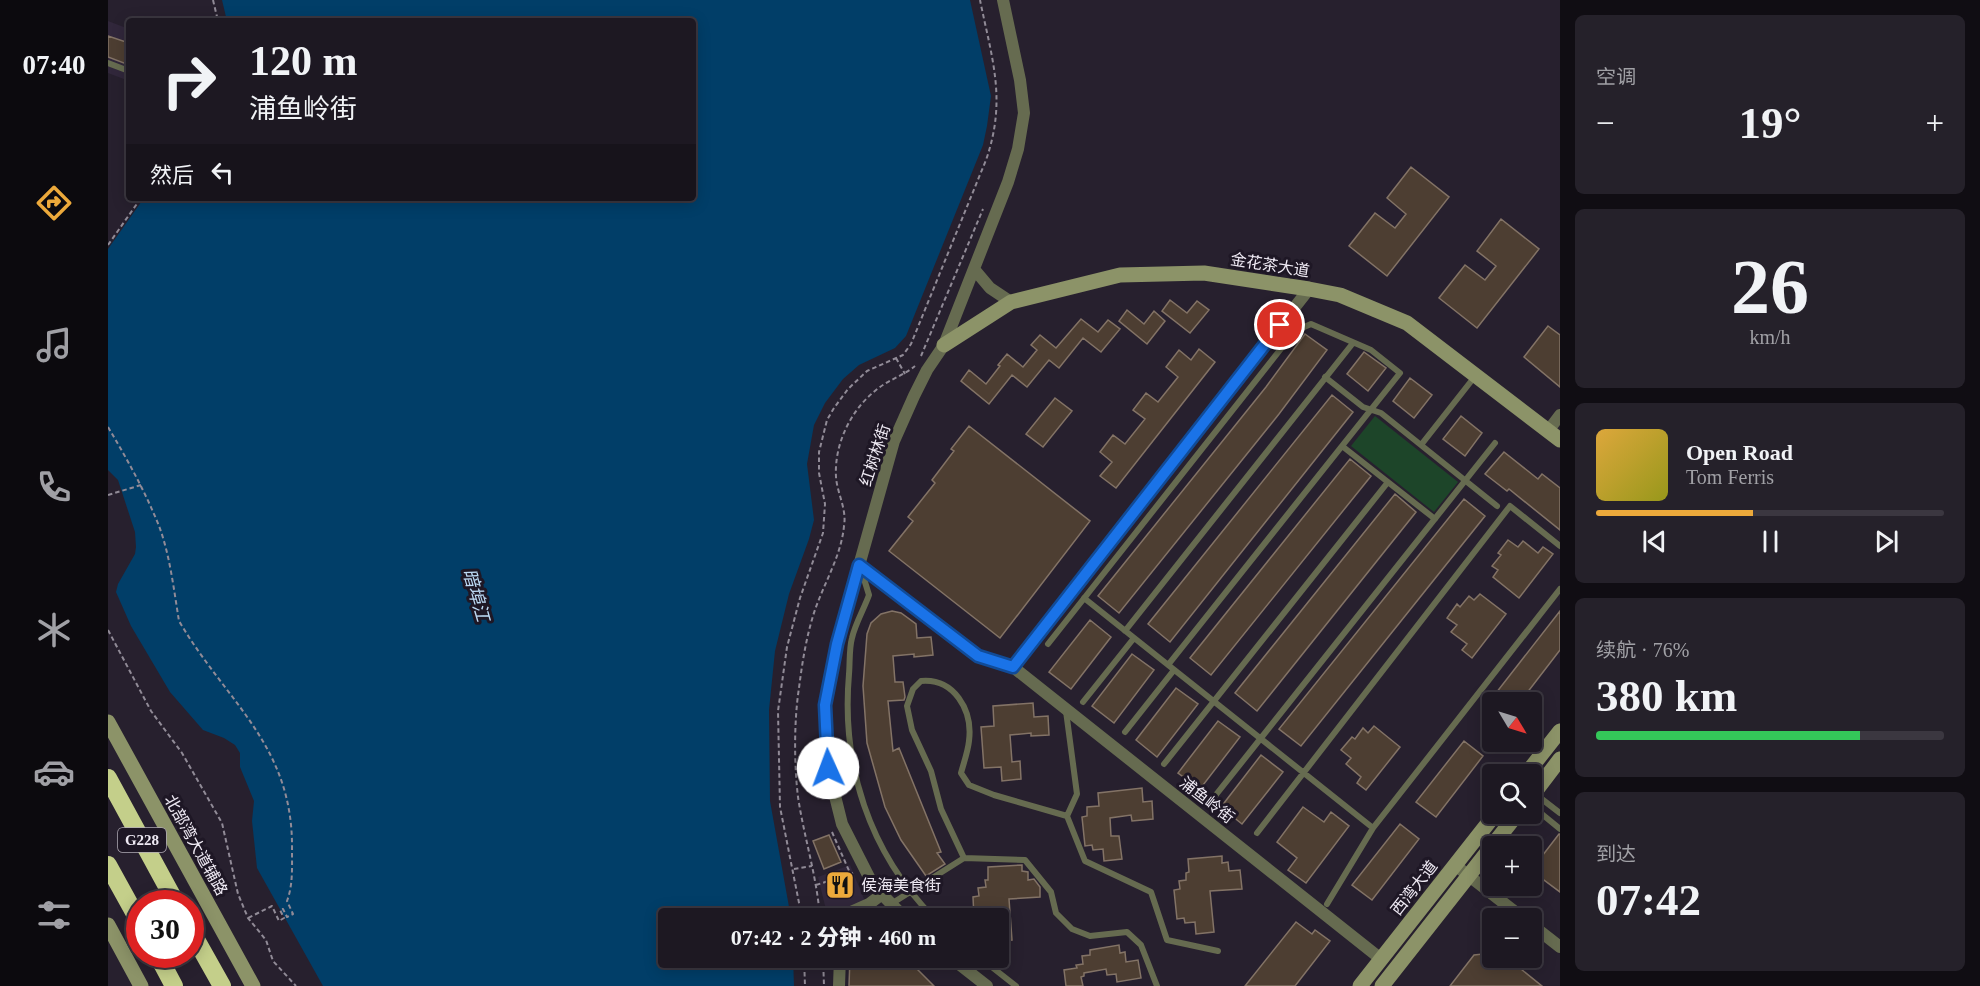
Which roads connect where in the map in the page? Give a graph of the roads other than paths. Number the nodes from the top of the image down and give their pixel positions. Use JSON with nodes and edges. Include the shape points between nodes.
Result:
{"nodes":[{"id":1,"x":1003,"y":0,"type":"edge"},
{"id":2,"x":108,"y":63,"type":"edge"},
{"id":3,"x":126,"y":70,"type":"edge"},
{"id":4,"x":974,"y":269,"type":"junction"},
{"id":5,"x":1309,"y":289,"type":"junction"},
{"id":6,"x":1011,"y":302,"type":"junction"},
{"id":7,"x":1353,"y":343,"type":"junction"},
{"id":8,"x":944,"y":345,"type":"junction"},
{"id":9,"x":1476,"y":375,"type":"junction"},
{"id":10,"x":1325,"y":377,"type":"junction"},
{"id":11,"x":1371,"y":410,"type":"junction"},
{"id":12,"x":1560,"y":415,"type":"edge"},
{"id":13,"x":1554,"y":435,"type":"edge"},
{"id":14,"x":1495,"y":443,"type":"dead end"},
{"id":15,"x":1421,"y":445,"type":"junction"},
{"id":16,"x":1342,"y":446,"type":"junction"},
{"id":17,"x":1465,"y":481,"type":"junction"},
{"id":18,"x":1388,"y":482,"type":"junction"},
{"id":19,"x":1497,"y":506,"type":"dead end"},
{"id":20,"x":1435,"y":519,"type":"junction"},
{"id":21,"x":1560,"y":546,"type":"edge"},
{"id":22,"x":859,"y":565,"type":"junction"},
{"id":23,"x":1560,"y":590,"type":"edge"},
{"id":24,"x":1084,"y":598,"type":"junction"},
{"id":25,"x":1125,"y":631,"type":"junction"},
{"id":26,"x":1134,"y":638,"type":"junction"},
{"id":27,"x":1048,"y":644,"type":"dead end"},
{"id":28,"x":1013,"y":667,"type":"junction"},
{"id":29,"x":1171,"y":667,"type":"junction"},
{"id":30,"x":1083,"y":702,"type":"dead end"},
{"id":31,"x":1214,"y":702,"type":"junction"},
{"id":32,"x":1065,"y":709,"type":"junction"},
{"id":33,"x":108,"y":722,"type":"edge"},
{"id":34,"x":1560,"y":731,"type":"edge"},
{"id":35,"x":1125,"y":732,"type":"dead end"},
{"id":36,"x":1260,"y":738,"type":"junction"},
{"id":37,"x":1560,"y":759,"type":"edge"},
{"id":38,"x":1164,"y":764,"type":"dead end"},
{"id":39,"x":1534,"y":764,"type":"edge"},
{"id":40,"x":1305,"y":774,"type":"junction"},
{"id":41,"x":108,"y":778,"type":"edge"},
{"id":42,"x":1542,"y":784,"type":"edge"},
{"id":43,"x":1211,"y":801,"type":"dead end"},
{"id":44,"x":1542,"y":803,"type":"edge"},
{"id":45,"x":1542,"y":809,"type":"edge"},
{"id":46,"x":1560,"y":813,"type":"edge"},
{"id":47,"x":1067,"y":816,"type":"junction"},
{"id":48,"x":1487,"y":824,"type":"edge"},
{"id":49,"x":1509,"y":824,"type":"edge"},
{"id":50,"x":1373,"y":828,"type":"junction"},
{"id":51,"x":1560,"y":829,"type":"edge"},
{"id":52,"x":1257,"y":833,"type":"dead end"},
{"id":53,"x":964,"y":858,"type":"junction"},
{"id":54,"x":108,"y":865,"type":"edge"},
{"id":55,"x":1455,"y":865,"type":"junction"},
{"id":56,"x":1469,"y":876,"type":"junction"},
{"id":57,"x":170,"y":890,"type":"edge"},
{"id":58,"x":910,"y":892,"type":"junction"},
{"id":59,"x":126,"y":898,"type":"edge"},
{"id":60,"x":886,"y":900,"type":"junction"},
{"id":61,"x":1327,"y":904,"type":"dead end"},
{"id":62,"x":860,"y":908,"type":"edge"},
{"id":63,"x":894,"y":908,"type":"edge"},
{"id":64,"x":925,"y":908,"type":"edge"},
{"id":65,"x":1510,"y":908,"type":"edge"},
{"id":66,"x":108,"y":925,"type":"edge"},
{"id":67,"x":1542,"y":933,"type":"edge"},
{"id":68,"x":1560,"y":947,"type":"edge"},
{"id":69,"x":1218,"y":951,"type":"dead end"},
{"id":70,"x":204,"y":954,"type":"edge"},
{"id":71,"x":1381,"y":959,"type":"junction"},
{"id":72,"x":164,"y":968,"type":"edge"},
{"id":73,"x":840,"y":968,"type":"edge"},
{"id":74,"x":964,"y":968,"type":"edge"},
{"id":75,"x":993,"y":968,"type":"edge"},
{"id":76,"x":141,"y":986,"type":"edge"},
{"id":77,"x":174,"y":986,"type":"edge"},
{"id":78,"x":222,"y":986,"type":"edge"},
{"id":79,"x":253,"y":986,"type":"edge"},
{"id":80,"x":839,"y":986,"type":"edge"},
{"id":81,"x":987,"y":986,"type":"edge"},
{"id":82,"x":1016,"y":986,"type":"edge"},
{"id":83,"x":1157,"y":986,"type":"edge"},
{"id":84,"x":1360,"y":986,"type":"edge"},
{"id":85,"x":1382,"y":986,"type":"edge"}],
"edges":[{"from":1,"to":4,"type":"street","name":"红树林街","via":[[1024,113],[1008,183]]},
{"from":2,"to":3,"type":"lane"},
{"from":4,"to":6,"type":"street","via":[[990,288]]},
{"from":4,"to":8,"type":"street","name":"红树林街"},
{"from":5,"to":6,"type":"main road","name":"金花茶大道","via":[[1204,273],[1120,275]]},
{"from":5,"to":9,"type":"main road","name":"金花茶大道","via":[[1340,295],[1407,322]]},
{"from":5,"to":28,"type":"street"},
{"from":6,"to":8,"type":"main road","name":"金花茶大道"},
{"from":7,"to":10,"type":"lane"},
{"from":7,"to":11,"type":"lane","via":[[1371,350],[1400,373]]},
{"from":7,"to":24,"type":"lane","via":[[1311,324],[1295,331]]},
{"from":8,"to":22,"type":"street","name":"红树林街","via":[[927,370],[894,441]]},
{"from":9,"to":13,"type":"main road","name":"金花茶大道"},
{"from":9,"to":15,"type":"lane"},
{"from":10,"to":11,"type":"lane"},
{"from":10,"to":25,"type":"lane"},
{"from":11,"to":15,"type":"lane","via":[[1381,413]]},
{"from":11,"to":16,"type":"lane"},
{"from":12,"to":13,"type":"street"},
{"from":14,"to":17,"type":"lane"},
{"from":15,"to":17,"type":"lane"},
{"from":16,"to":18,"type":"lane"},
{"from":16,"to":29,"type":"lane"},
{"from":17,"to":19,"type":"lane"},
{"from":17,"to":20,"type":"lane"},
{"from":18,"to":20,"type":"lane"},
{"from":18,"to":31,"type":"lane"},
{"from":20,"to":36,"type":"lane"},
{"from":21,"to":40,"type":"lane","via":[[1510,506]]},
{"from":22,"to":28,"type":"street","name":"浦鱼岭街","via":[[978,656]]},
{"from":22,"to":58,"type":"lane","via":[[869,595],[852,637],[847,693],[850,745],[859,794],[880,843]]},
{"from":22,"to":60,"type":"street","name":"红树林街","via":[[825,705],[828,768],[842,824],[864,868]]},
{"from":23,"to":50,"type":"lane"},
{"from":24,"to":25,"type":"lane"},
{"from":24,"to":27,"type":"lane"},
{"from":25,"to":26,"type":"lane"},
{"from":26,"to":29,"type":"lane"},
{"from":26,"to":30,"type":"lane"},
{"from":28,"to":32,"type":"street","name":"浦鱼岭街"},
{"from":29,"to":31,"type":"lane"},
{"from":29,"to":35,"type":"lane"},
{"from":31,"to":36,"type":"lane"},
{"from":31,"to":38,"type":"lane"},
{"from":32,"to":47,"type":"lane","via":[[1077,794]]},
{"from":32,"to":71,"type":"street","name":"浦鱼岭街"},
{"from":33,"to":79,"type":"main road","name":"北部湾大道辅路"},
{"from":34,"to":39,"type":"main road"},
{"from":36,"to":40,"type":"lane"},
{"from":36,"to":43,"type":"lane"},
{"from":37,"to":42,"type":"main road"},
{"from":40,"to":50,"type":"lane"},
{"from":40,"to":52,"type":"lane"},
{"from":41,"to":57,"type":"highway","number":"G228"},
{"from":44,"to":46,"type":"lane"},
{"from":45,"to":51,"type":"lane"},
{"from":47,"to":53,"type":"lane","via":[[969,785],[961,773],[969,740],[968,715],[959,696],[945,685],[921,681],[913,689],[907,706],[912,730]]},
{"from":47,"to":69,"type":"lane","via":[[1085,861],[1151,892],[1167,940]]},
{"from":48,"to":55,"type":"main road","name":"西湾大道"},
{"from":49,"to":56,"type":"main road"},
{"from":50,"to":61,"type":"lane"},
{"from":53,"to":58,"type":"lane"},
{"from":53,"to":83,"type":"lane","via":[[1025,860],[1051,892],[1056,914],[1071,929],[1090,936],[1127,932],[1141,945]]},
{"from":54,"to":59,"type":"highway","number":"G228"},
{"from":55,"to":56,"type":"street"},
{"from":55,"to":71,"type":"main road","name":"西湾大道"},
{"from":56,"to":65,"type":"street"},
{"from":56,"to":85,"type":"main road"},
{"from":58,"to":60,"type":"lane"},
{"from":58,"to":64,"type":"lane"},
{"from":60,"to":62,"type":"street"},
{"from":60,"to":63,"type":"street","name":"红树林街"},
{"from":66,"to":76,"type":"main road"},
{"from":67,"to":68,"type":"street"},
{"from":70,"to":78,"type":"highway"},
{"from":71,"to":84,"type":"main road","name":"西湾大道"},
{"from":72,"to":77,"type":"highway"},
{"from":73,"to":80,"type":"street"},
{"from":74,"to":81,"type":"street"},
{"from":75,"to":82,"type":"lane"}]}
